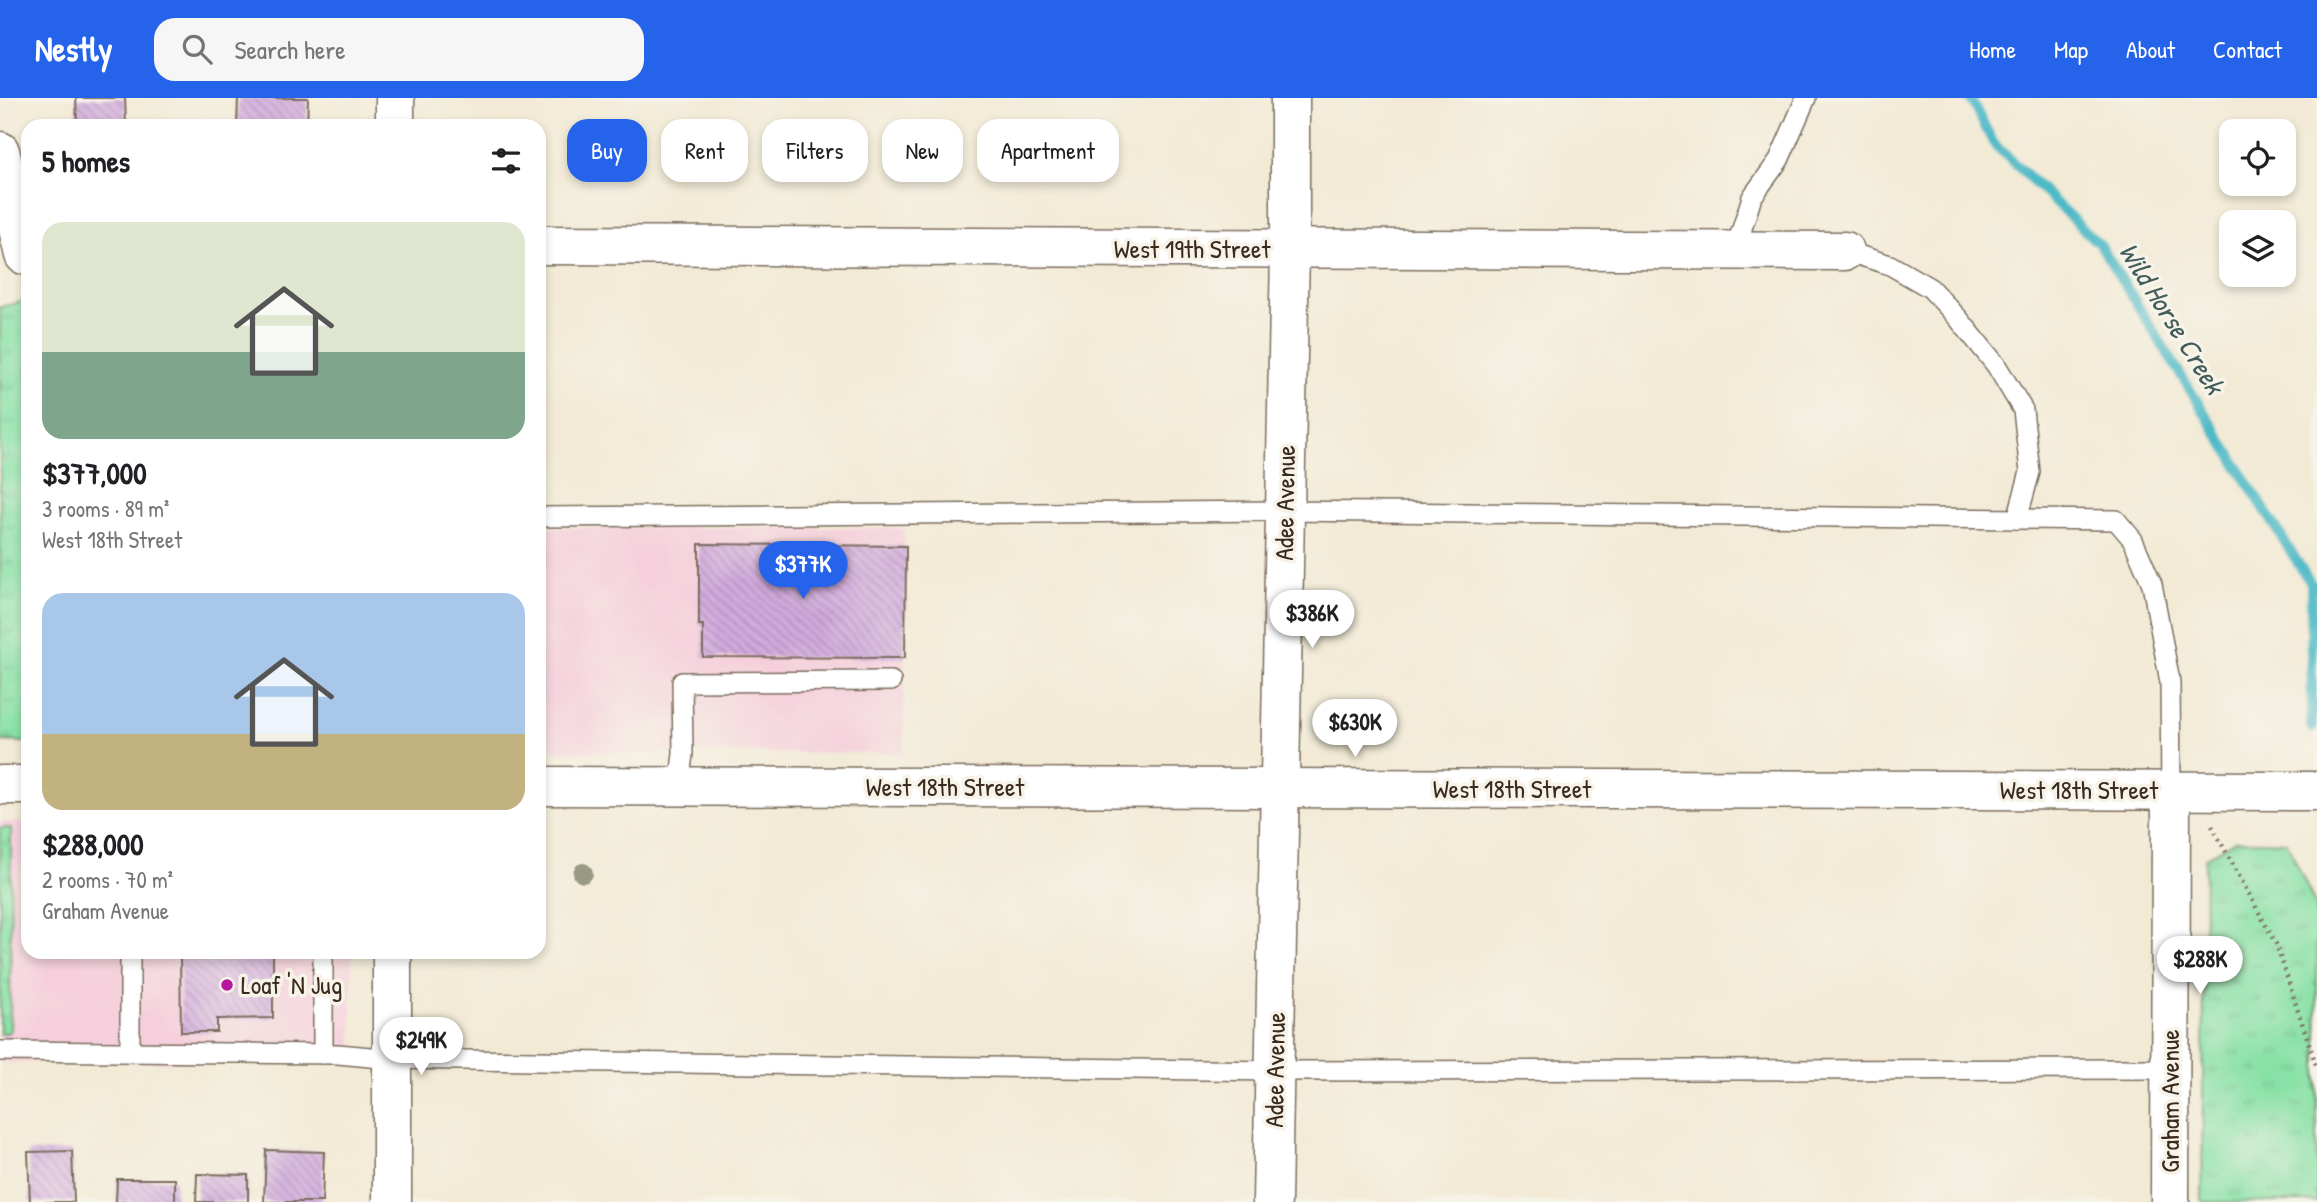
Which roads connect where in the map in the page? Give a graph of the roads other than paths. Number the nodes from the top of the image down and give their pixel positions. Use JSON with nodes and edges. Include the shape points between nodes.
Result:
{"nodes":[{"id":1,"x":395,"y":98,"type":"edge"},
{"id":2,"x":1290,"y":98,"type":"edge"},
{"id":3,"x":1806,"y":98,"type":"edge"},
{"id":4,"x":395,"y":119,"type":"edge"},
{"id":5,"x":0,"y":151,"type":"edge"},
{"id":6,"x":546,"y":245,"type":"edge"},
{"id":7,"x":1290,"y":249,"type":"junction"},
{"id":8,"x":1735,"y":251,"type":"junction"},
{"id":9,"x":1845,"y":251,"type":"joint"},
{"id":10,"x":18,"y":258,"type":"edge"},
{"id":11,"x":1285,"y":511,"type":"junction"},
{"id":12,"x":546,"y":517,"type":"edge"},
{"id":13,"x":2017,"y":519,"type":"junction"},
{"id":14,"x":891,"y":681,"type":"dead end"},
{"id":15,"x":0,"y":785,"type":"edge"},
{"id":16,"x":21,"y":785,"type":"edge"},
{"id":17,"x":546,"y":786,"type":"edge"},
{"id":18,"x":679,"y":786,"type":"junction"},
{"id":19,"x":1280,"y":789,"type":"junction"},
{"id":20,"x":2182,"y":791,"type":"junction"},
{"id":21,"x":2317,"y":791,"type":"edge"},
{"id":22,"x":130,"y":959,"type":"edge"},
{"id":23,"x":323,"y":959,"type":"edge"},
{"id":24,"x":392,"y":959,"type":"edge"},
{"id":25,"x":0,"y":1051,"type":"edge"},
{"id":26,"x":130,"y":1051,"type":"junction"},
{"id":27,"x":323,"y":1054,"type":"junction"},
{"id":28,"x":391,"y":1059,"type":"junction"},
{"id":29,"x":2171,"y":1069,"type":"junction"},
{"id":30,"x":1275,"y":1071,"type":"junction"},
{"id":31,"x":392,"y":1202,"type":"edge"},
{"id":32,"x":1272,"y":1202,"type":"edge"},
{"id":33,"x":2170,"y":1202,"type":"edge"}],
"edges":[{"from":1,"to":4,"type":"street"},
{"from":2,"to":7,"type":"street","name":"Adee Avenue"},
{"from":3,"to":8,"type":"lane","via":[[1779,160],[1752,197]]},
{"from":5,"to":10,"type":"street"},
{"from":6,"to":7,"type":"street","name":"West 19th Street"},
{"from":7,"to":8,"type":"street","name":"West 19th Street"},
{"from":7,"to":11,"type":"street","name":"Adee Avenue"},
{"from":8,"to":9,"type":"street","name":"West 19th Street"},
{"from":9,"to":13,"type":"lane","via":[[1890,265],[1930,288],[1996,365],[2024,410],[2030,472]]},
{"from":11,"to":12,"type":"lane"},
{"from":11,"to":13,"type":"lane"},
{"from":11,"to":19,"type":"street","name":"Adee Avenue"},
{"from":13,"to":20,"type":"lane","via":[[2116,520],[2133,540],[2152,584],[2170,682]]},
{"from":14,"to":18,"type":"lane","via":[[682,682]]},
{"from":15,"to":16,"type":"street"},
{"from":17,"to":18,"type":"street","name":"West 18th Street"},
{"from":18,"to":19,"type":"street","name":"West 18th Street"},
{"from":19,"to":20,"type":"street","name":"West 18th Street"},
{"from":19,"to":30,"type":"street","name":"Adee Avenue"},
{"from":20,"to":21,"type":"street","name":"West 18th Street"},
{"from":20,"to":29,"type":"street","name":"Graham Avenue"},
{"from":22,"to":26,"type":"lane"},
{"from":23,"to":27,"type":"lane"},
{"from":24,"to":28,"type":"street"},
{"from":25,"to":26,"type":"lane"},
{"from":26,"to":27,"type":"lane"},
{"from":27,"to":28,"type":"lane"},
{"from":28,"to":30,"type":"lane"},
{"from":28,"to":31,"type":"street"},
{"from":29,"to":30,"type":"lane"},
{"from":29,"to":33,"type":"street","name":"Graham Avenue"},
{"from":30,"to":32,"type":"street","name":"Adee Avenue"}]}
